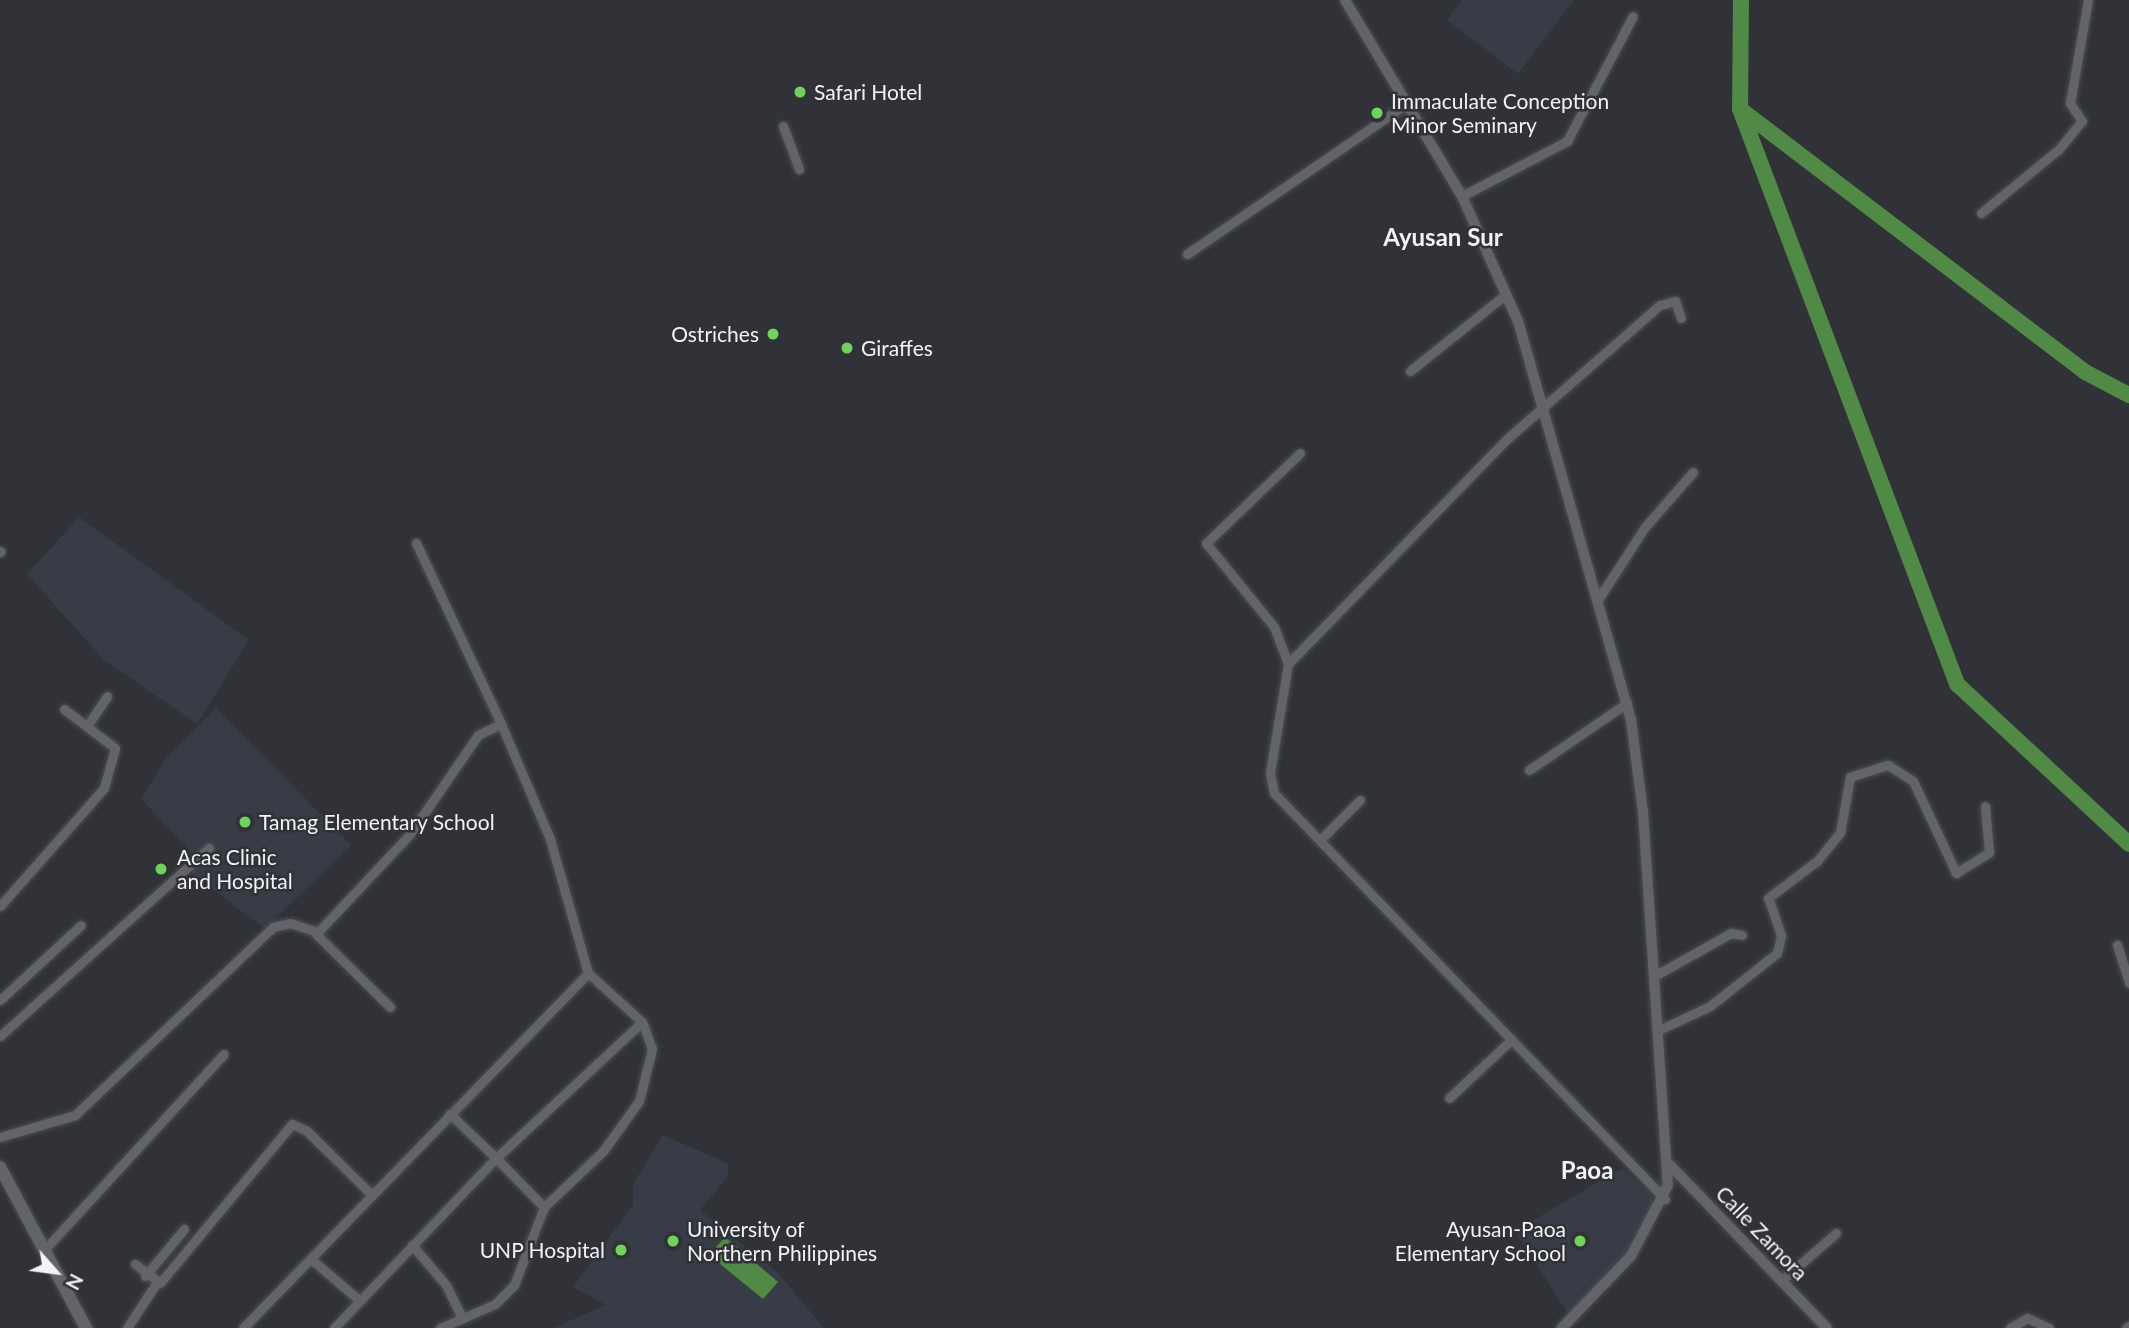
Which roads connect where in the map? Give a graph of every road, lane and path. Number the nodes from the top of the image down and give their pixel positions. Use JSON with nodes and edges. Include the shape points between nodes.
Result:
{"nodes":[{"id":1,"x":1345,"y":0,"type":"edge"},
{"id":2,"x":2088,"y":0,"type":"edge"},
{"id":3,"x":1633,"y":16,"type":"dead end"},
{"id":4,"x":1406,"y":104,"type":"junction"},
{"id":5,"x":783,"y":126,"type":"dead end"},
{"id":6,"x":799,"y":169,"type":"dead end"},
{"id":7,"x":1462,"y":196,"type":"junction"},
{"id":8,"x":1980,"y":213,"type":"dead end"},
{"id":9,"x":1186,"y":254,"type":"dead end"},
{"id":10,"x":1506,"y":294,"type":"junction"},
{"id":11,"x":1681,"y":318,"type":"dead end"},
{"id":12,"x":1410,"y":371,"type":"dead end"},
{"id":13,"x":1544,"y":407,"type":"junction"},
{"id":14,"x":1300,"y":453,"type":"dead end"},
{"id":15,"x":1693,"y":472,"type":"dead end"},
{"id":16,"x":416,"y":543,"type":"dead end"},
{"id":17,"x":1599,"y":598,"type":"junction"},
{"id":18,"x":1288,"y":664,"type":"junction"},
{"id":19,"x":107,"y":696,"type":"dead end"},
{"id":20,"x":1627,"y":703,"type":"junction"},
{"id":21,"x":64,"y":709,"type":"dead end"},
{"id":22,"x":501,"y":724,"type":"junction"},
{"id":23,"x":87,"y":726,"type":"junction"},
{"id":24,"x":1529,"y":770,"type":"dead end"},
{"id":25,"x":1360,"y":800,"type":"dead end"},
{"id":26,"x":1985,"y":806,"type":"dead end"},
{"id":27,"x":1321,"y":839,"type":"junction"},
{"id":28,"x":209,"y":848,"type":"dead end"},
{"id":29,"x":0,"y":906,"type":"edge"},
{"id":30,"x":81,"y":925,"type":"dead end"},
{"id":31,"x":316,"y":934,"type":"junction"},
{"id":32,"x":1742,"y":935,"type":"dead end"},
{"id":33,"x":2117,"y":945,"type":"dead end"},
{"id":34,"x":588,"y":973,"type":"junction"},
{"id":35,"x":1656,"y":975,"type":"junction"},
{"id":36,"x":2129,"y":983,"type":"edge"},
{"id":37,"x":0,"y":1000,"type":"edge"},
{"id":38,"x":390,"y":1007,"type":"dead end"},
{"id":39,"x":642,"y":1022,"type":"junction"},
{"id":40,"x":1661,"y":1029,"type":"junction"},
{"id":41,"x":0,"y":1036,"type":"edge"},
{"id":42,"x":1510,"y":1041,"type":"junction"},
{"id":43,"x":225,"y":1054,"type":"dead end"},
{"id":44,"x":1449,"y":1098,"type":"dead end"},
{"id":45,"x":450,"y":1114,"type":"junction"},
{"id":46,"x":0,"y":1137,"type":"edge"},
{"id":47,"x":496,"y":1158,"type":"junction"},
{"id":48,"x":1670,"y":1164,"type":"junction"},
{"id":49,"x":0,"y":1167,"type":"edge"},
{"id":50,"x":372,"y":1195,"type":"junction"},
{"id":51,"x":1665,"y":1199,"type":"junction"},
{"id":52,"x":544,"y":1207,"type":"junction"},
{"id":53,"x":184,"y":1229,"type":"dead end"},
{"id":54,"x":1836,"y":1233,"type":"dead end"},
{"id":55,"x":412,"y":1245,"type":"junction"},
{"id":56,"x":46,"y":1248,"type":"junction"},
{"id":57,"x":310,"y":1259,"type":"junction"},
{"id":58,"x":135,"y":1264,"type":"dead end"},
{"id":59,"x":145,"y":1276,"type":"junction"},
{"id":60,"x":1781,"y":1281,"type":"junction"},
{"id":61,"x":155,"y":1285,"type":"junction"},
{"id":62,"x":359,"y":1300,"type":"junction"},
{"id":63,"x":462,"y":1318,"type":"junction"},
{"id":64,"x":1566,"y":1324,"type":"edge"},
{"id":65,"x":86,"y":1328,"type":"edge"},
{"id":66,"x":127,"y":1328,"type":"edge"},
{"id":67,"x":243,"y":1328,"type":"edge"},
{"id":68,"x":334,"y":1328,"type":"edge"},
{"id":69,"x":440,"y":1328,"type":"edge"},
{"id":70,"x":1550,"y":1328,"type":"edge"},
{"id":71,"x":1827,"y":1328,"type":"edge"},
{"id":72,"x":2010,"y":1328,"type":"edge"},
{"id":73,"x":2049,"y":1328,"type":"edge"}],
"edges":[{"from":1,"to":4,"type":"street"},
{"from":2,"to":8,"type":"street","via":[[2070,103],[2082,121],[2059,149]]},
{"from":3,"to":7,"type":"street","via":[[1567,141]]},
{"from":4,"to":7,"type":"street"},
{"from":4,"to":9,"type":"street"},
{"from":5,"to":6,"type":"street"},
{"from":7,"to":10,"type":"street"},
{"from":10,"to":12,"type":"street"},
{"from":10,"to":13,"type":"street"},
{"from":11,"to":13,"type":"street","via":[[1675,301],[1660,305]]},
{"from":13,"to":17,"type":"street"},
{"from":13,"to":18,"type":"street"},
{"from":14,"to":18,"type":"street","via":[[1206,543],[1274,627]]},
{"from":15,"to":17,"type":"street","via":[[1645,527]]},
{"from":16,"to":22,"type":"street"},
{"from":17,"to":20,"type":"street"},
{"from":18,"to":27,"type":"street","via":[[1271,786],[1283,806]]},
{"from":19,"to":23,"type":"street"},
{"from":20,"to":24,"type":"street"},
{"from":20,"to":35,"type":"street"},
{"from":21,"to":23,"type":"street"},
{"from":22,"to":31,"type":"street","via":[[478,736],[410,834]]},
{"from":22,"to":34,"type":"street","via":[[550,839]]},
{"from":23,"to":29,"type":"street","via":[[115,748],[97,800]]},
{"from":25,"to":27,"type":"street"},
{"from":26,"to":40,"type":"street","via":[[1989,852],[1956,873],[1913,781],[1888,765],[1850,777],[1843,791],[1840,833],[1817,861],[1768,898],[1781,935],[1777,953],[1710,1006]]},
{"from":27,"to":42,"type":"street"},
{"from":28,"to":41,"type":"street"},
{"from":30,"to":37,"type":"street"},
{"from":31,"to":38,"type":"street"},
{"from":31,"to":46,"type":"street","via":[[300,924],[273,927],[75,1115]]},
{"from":32,"to":35,"type":"street","via":[[1731,933]]},
{"from":33,"to":36,"type":"street"},
{"from":34,"to":39,"type":"street"},
{"from":34,"to":45,"type":"street"},
{"from":35,"to":40,"type":"street"},
{"from":39,"to":47,"type":"street"},
{"from":39,"to":52,"type":"street","via":[[652,1049],[639,1101],[603,1151]]},
{"from":40,"to":48,"type":"street"},
{"from":42,"to":44,"type":"street"},
{"from":42,"to":51,"type":"street"},
{"from":43,"to":56,"type":"street"},
{"from":45,"to":47,"type":"street"},
{"from":45,"to":50,"type":"street"},
{"from":47,"to":52,"type":"street"},
{"from":47,"to":55,"type":"street"},
{"from":48,"to":51,"type":"street"},
{"from":48,"to":60,"type":"street","name":"Calle Zamora"},
{"from":49,"to":56,"type":"main road"},
{"from":50,"to":57,"type":"street"},
{"from":50,"to":61,"type":"street","via":[[307,1130],[292,1124]]},
{"from":51,"to":64,"type":"street","via":[[1630,1256]]},
{"from":52,"to":63,"type":"street","via":[[514,1285],[495,1304]]},
{"from":53,"to":59,"type":"street"},
{"from":54,"to":60,"type":"street"},
{"from":55,"to":62,"type":"street"},
{"from":55,"to":63,"type":"street","via":[[446,1285]]},
{"from":56,"to":65,"type":"main road"},
{"from":57,"to":62,"type":"street"},
{"from":57,"to":67,"type":"street"},
{"from":58,"to":59,"type":"street"},
{"from":59,"to":61,"type":"street"},
{"from":60,"to":71,"type":"street","name":"Calle Zamora"},
{"from":61,"to":66,"type":"street"},
{"from":62,"to":68,"type":"street"},
{"from":63,"to":69,"type":"street"},
{"from":64,"to":70,"type":"street"},
{"from":72,"to":73,"type":"street","via":[[2028,1318]]}]}
